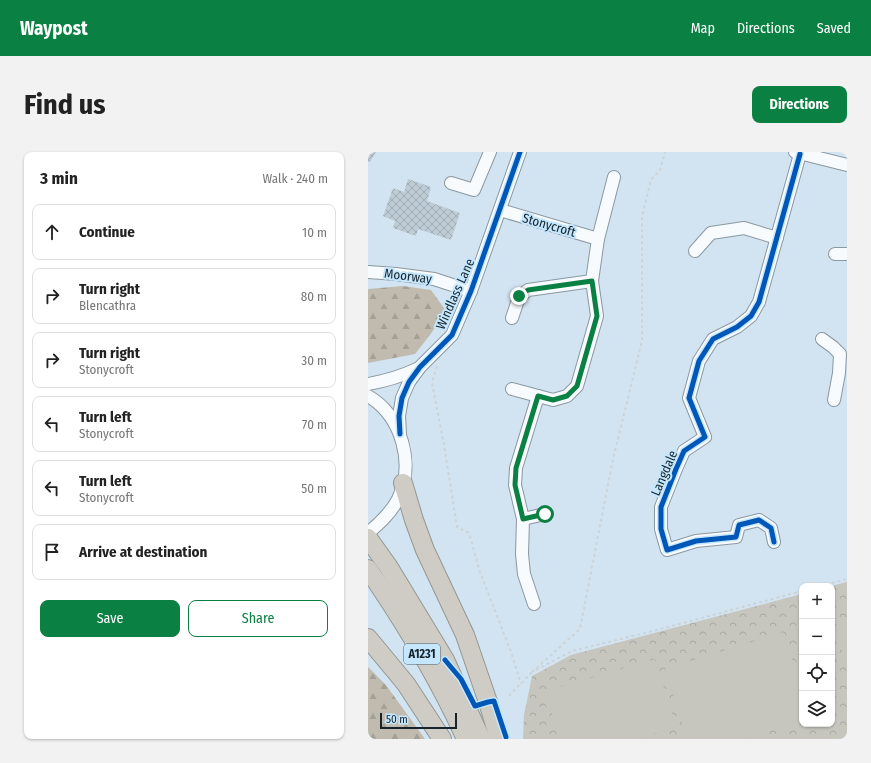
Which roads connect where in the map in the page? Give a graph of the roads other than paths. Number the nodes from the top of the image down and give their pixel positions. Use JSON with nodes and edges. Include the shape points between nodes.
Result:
{"nodes":[{"id":1,"x":490,"y":152,"type":"edge"},
{"id":2,"x":519,"y":152,"type":"edge"},
{"id":3,"x":798,"y":153,"type":"edge"},
{"id":4,"x":847,"y":164,"type":"edge"},
{"id":5,"x":614,"y":177,"type":"dead end"},
{"id":6,"x":450,"y":182,"type":"dead end"},
{"id":7,"x":500,"y":210,"type":"junction"},
{"id":8,"x":777,"y":238,"type":"junction"},
{"id":9,"x":598,"y":239,"type":"junction"},
{"id":10,"x":695,"y":250,"type":"dead end"},
{"id":11,"x":368,"y":272,"type":"edge"},
{"id":12,"x":592,"y":281,"type":"junction"},
{"id":13,"x":471,"y":291,"type":"junction"},
{"id":14,"x":512,"y":318,"type":"dead end"},
{"id":15,"x":822,"y":339,"type":"dead end"},
{"id":16,"x":843,"y":355,"type":"edge"},
{"id":17,"x":420,"y":367,"type":"junction"},
{"id":18,"x":368,"y":384,"type":"edge"},
{"id":19,"x":512,"y":389,"type":"dead end"},
{"id":20,"x":368,"y":396,"type":"edge"},
{"id":21,"x":538,"y":396,"type":"junction"},
{"id":22,"x":834,"y":400,"type":"dead end"},
{"id":23,"x":400,"y":434,"type":"junction"},
{"id":24,"x":403,"y":483,"type":"junction"},
{"id":25,"x":545,"y":514,"type":"dead end"},
{"id":26,"x":523,"y":519,"type":"junction"},
{"id":27,"x":368,"y":533,"type":"edge"},
{"id":28,"x":368,"y":538,"type":"edge"},
{"id":29,"x":774,"y":542,"type":"dead end"},
{"id":30,"x":370,"y":572,"type":"edge"},
{"id":31,"x":534,"y":604,"type":"dead end"},
{"id":32,"x":368,"y":638,"type":"edge"},
{"id":33,"x":442,"y":739,"type":"edge"},
{"id":34,"x":466,"y":739,"type":"edge"},
{"id":35,"x":481,"y":739,"type":"edge"},
{"id":36,"x":499,"y":739,"type":"edge"}],
"edges":[{"from":1,"to":6,"type":"street","via":[[474,190]]},
{"from":2,"to":7,"type":"street","name":"Windlass Lane"},
{"from":3,"to":4,"type":"street"},
{"from":3,"to":8,"type":"street","name":"Langdale"},
{"from":5,"to":9,"type":"street"},
{"from":7,"to":9,"type":"street","name":"Stonycroft"},
{"from":7,"to":13,"type":"street","name":"Windlass Lane"},
{"from":8,"to":10,"type":"street","via":[[744,228],[711,233]]},
{"from":8,"to":29,"type":"street","name":"Langdale","via":[[759,302],[752,316],[713,339],[699,361],[689,398],[705,437],[684,451],[661,507],[661,529],[667,550],[696,541],[736,537],[740,524],[759,520],[771,528]]},
{"from":9,"to":12,"type":"street"},
{"from":11,"to":13,"type":"street","name":"Moorway","via":[[434,279]]},
{"from":12,"to":14,"type":"street","via":[[528,290],[519,296]]},
{"from":12,"to":21,"type":"street","via":[[597,316],[577,386],[567,396],[553,400]]},
{"from":13,"to":17,"type":"street","name":"Windlass Lane","via":[[452,335]]},
{"from":15,"to":16,"type":"street"},
{"from":16,"to":22,"type":"street"},
{"from":17,"to":18,"type":"street","name":"Windlass Lane","via":[[402,376]]},
{"from":17,"to":23,"type":"street","name":"Windlass Lane","via":[[402,398]]},
{"from":19,"to":21,"type":"street"},
{"from":20,"to":23,"type":"street","via":[[383,408]]},
{"from":21,"to":26,"type":"street","via":[[516,468],[515,485]]},
{"from":23,"to":24,"type":"street","via":[[406,466]]},
{"from":24,"to":27,"type":"street","via":[[390,511]]},
{"from":24,"to":36,"type":"highway","via":[[425,550],[465,635]]},
{"from":25,"to":26,"type":"street"},
{"from":26,"to":31,"type":"street","via":[[524,574]]},
{"from":28,"to":35,"type":"highway","number":"A1231","via":[[388,566],[444,660]]},
{"from":30,"to":34,"type":"highway","number":"A1231","via":[[428,663]]},
{"from":32,"to":33,"type":"highway","via":[[406,684]]}]}
